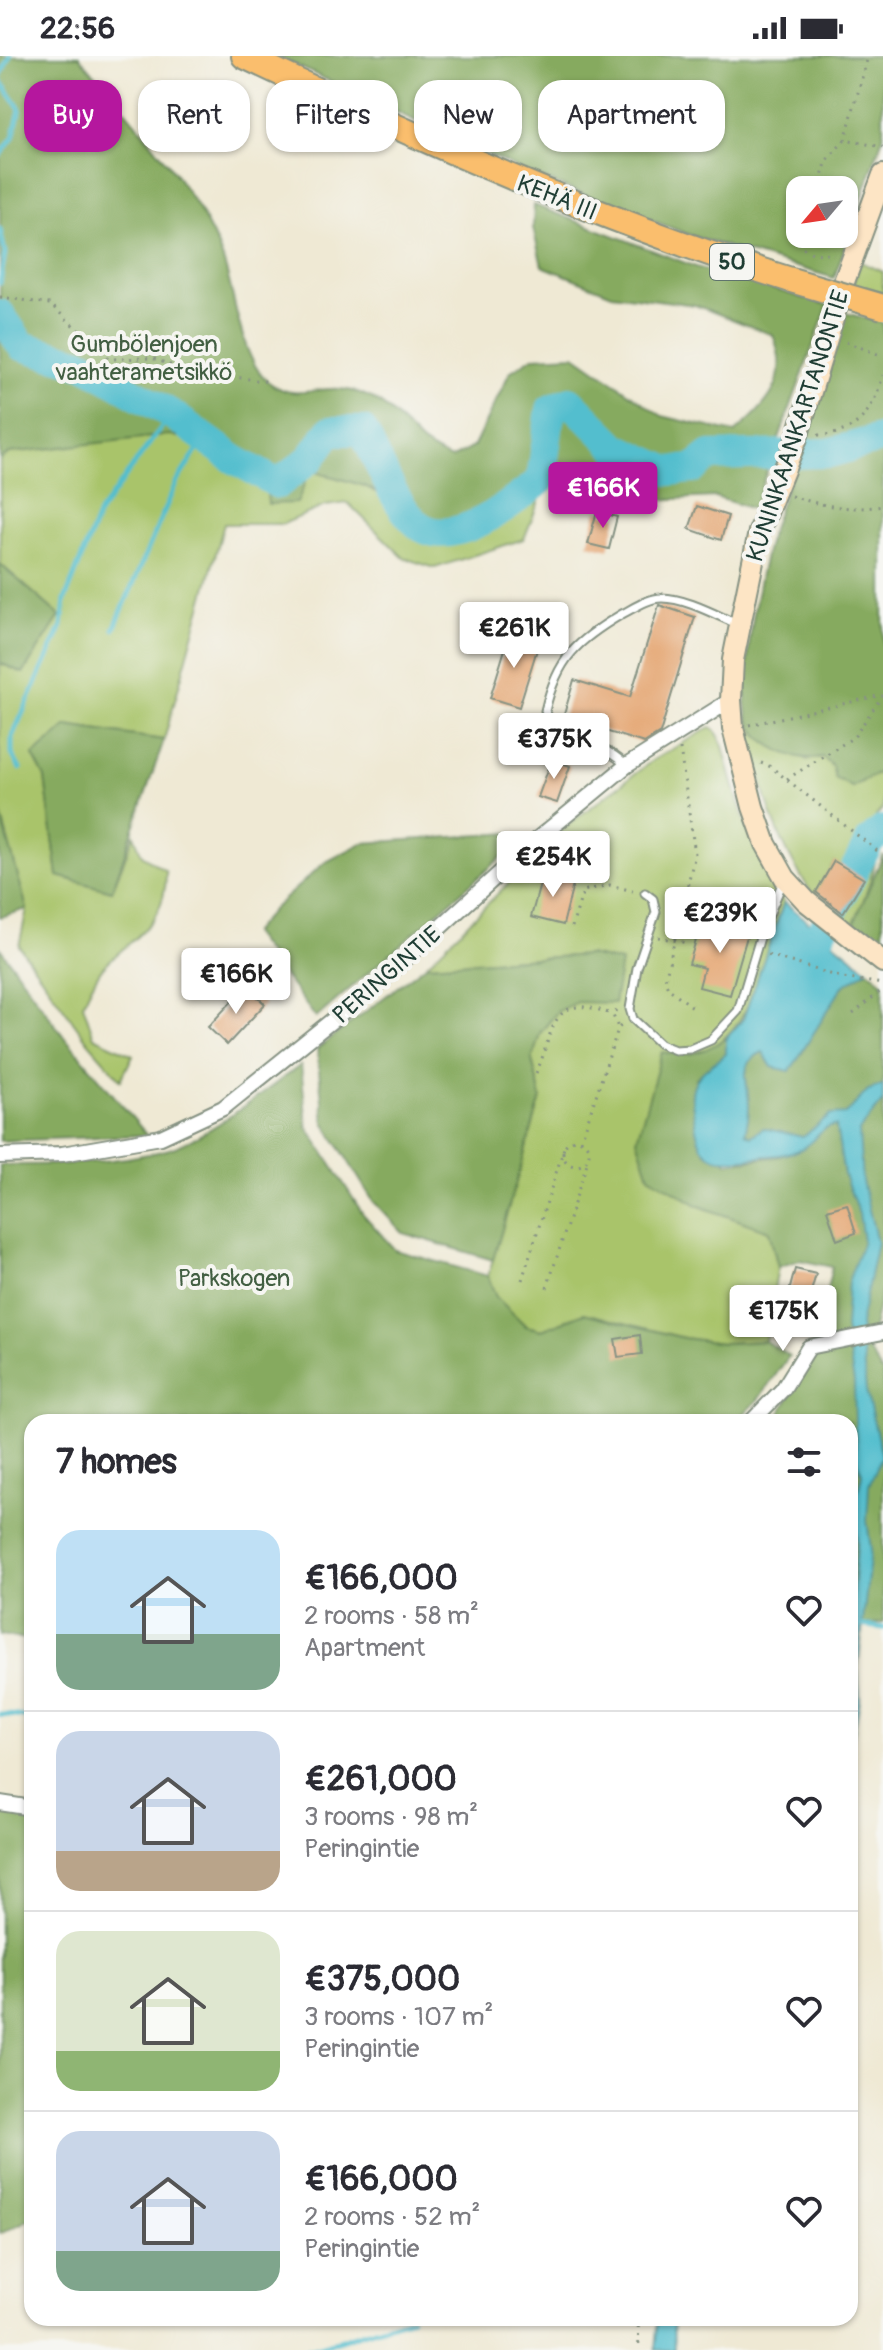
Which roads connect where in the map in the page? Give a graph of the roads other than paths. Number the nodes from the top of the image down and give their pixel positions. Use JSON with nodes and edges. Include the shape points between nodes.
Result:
{"nodes":[{"id":1,"x":244,"y":56,"type":"edge"},
{"id":2,"x":883,"y":175,"type":"edge"},
{"id":3,"x":883,"y":307,"type":"edge"},
{"id":4,"x":739,"y":625,"type":"junction"},
{"id":5,"x":731,"y":700,"type":"junction"},
{"id":6,"x":626,"y":766,"type":"junction"},
{"id":7,"x":785,"y":878,"type":"junction"},
{"id":8,"x":645,"y":893,"type":"road end"},
{"id":9,"x":883,"y":962,"type":"edge"},
{"id":10,"x":0,"y":1156,"type":"edge"},
{"id":11,"x":883,"y":1332,"type":"edge"},
{"id":12,"x":759,"y":1414,"type":"edge"},
{"id":13,"x":0,"y":1803,"type":"edge"},
{"id":14,"x":24,"y":1807,"type":"edge"}],
"edges":[{"from":1,"to":3,"type":"highway","name":"KEHÄ III","number":"50","bridge":true,"via":[[542,192],[673,243]]},
{"from":2,"to":4,"type":"street","name":"KUNINKAANKARTANONTIE","via":[[797,436],[759,532]]},
{"from":4,"to":5,"type":"street","name":"KUNINKAANKARTANONTIE"},
{"from":4,"to":6,"type":"lane","via":[[665,598],[640,604],[582,637],[564,663],[545,711],[555,725],[615,752]]},
{"from":5,"to":6,"type":"street","name":"PERINGINTIE"},
{"from":5,"to":7,"type":"street","name":"KUNINKAANKARTANONTIE","via":[[739,754],[766,844]]},
{"from":6,"to":10,"type":"street","name":"PERINGINTIE","via":[[380,982],[223,1108],[161,1137],[62,1154]]},
{"from":7,"to":8,"type":"lane","via":[[738,1011],[711,1040],[690,1049],[675,1050],[643,1031],[631,1015],[629,1000],[656,912]]},
{"from":7,"to":9,"type":"street","name":"KUNINKAANKARTANONTIE"},
{"from":11,"to":12,"type":"street","via":[[809,1347],[783,1389]]},
{"from":13,"to":14,"type":"street"}]}
